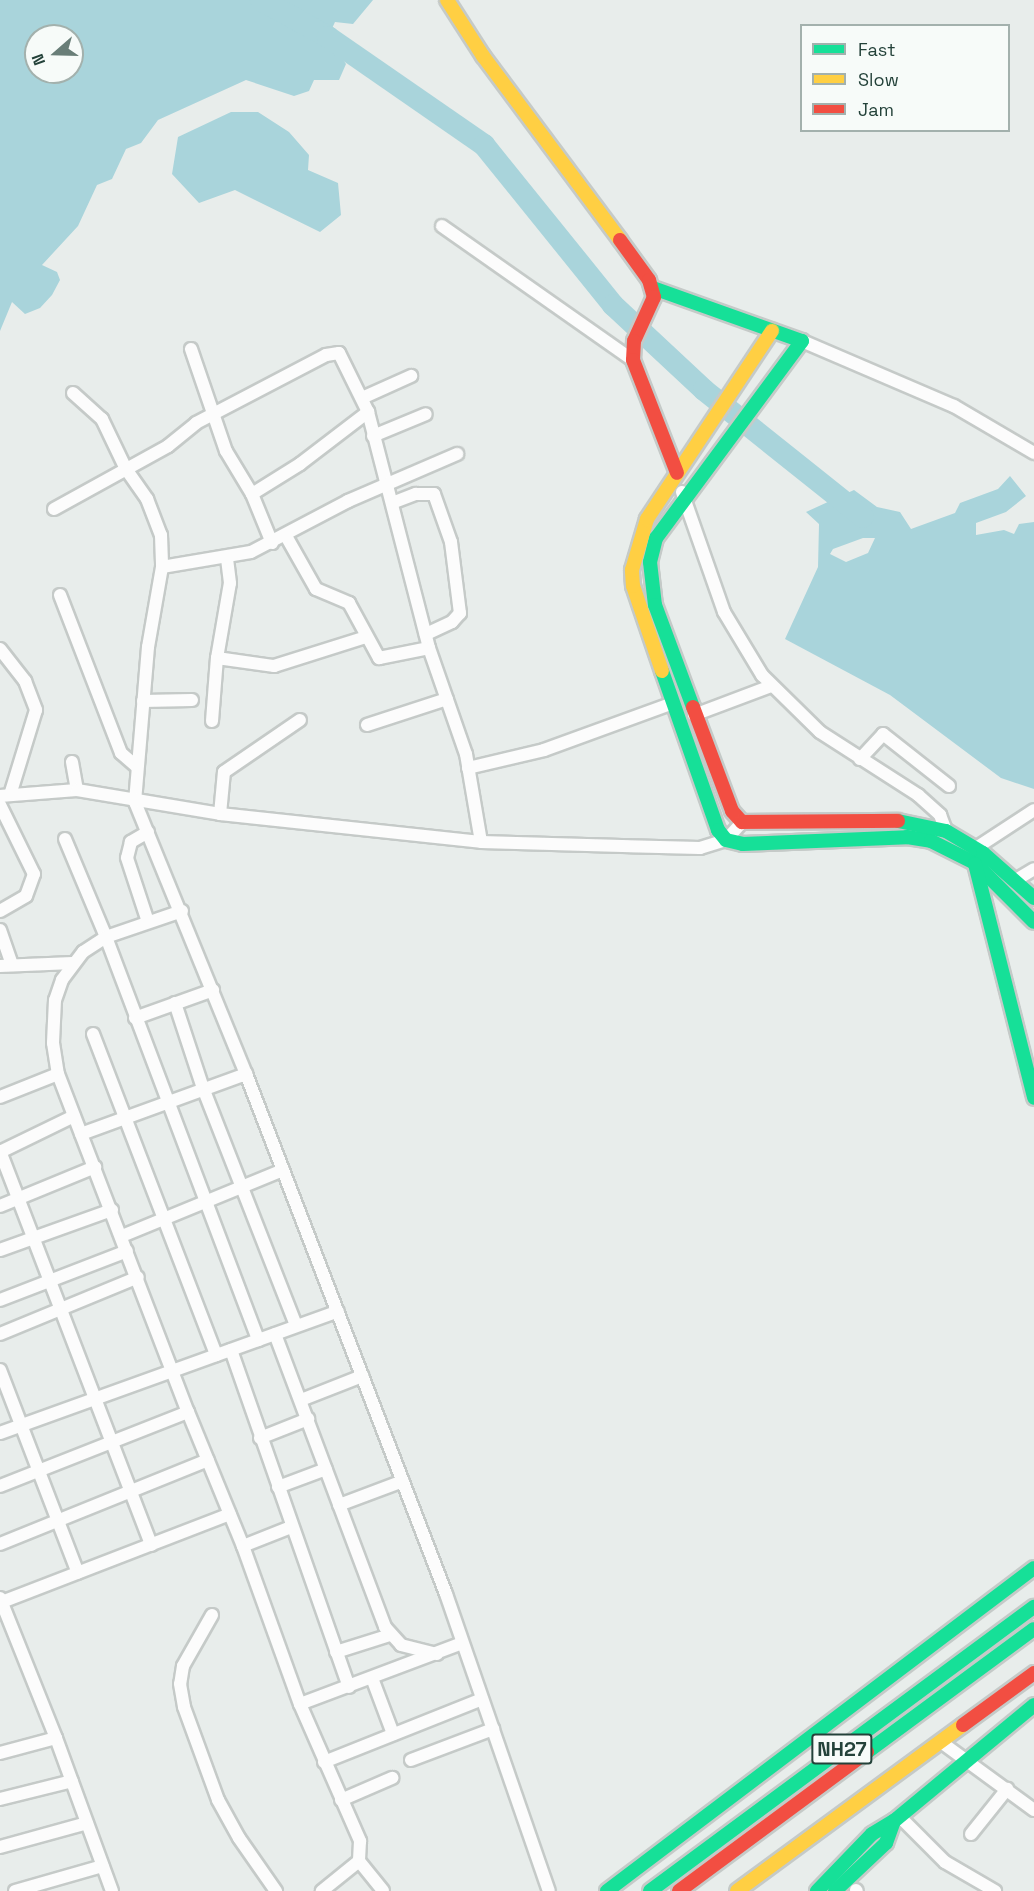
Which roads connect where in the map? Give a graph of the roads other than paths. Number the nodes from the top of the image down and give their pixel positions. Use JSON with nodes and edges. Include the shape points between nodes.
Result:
{"nodes":[{"id":1,"x":447,"y":0,"type":"edge"},
{"id":2,"x":442,"y":226,"type":"dead end"},
{"id":3,"x":653,"y":288,"type":"junction"},
{"id":4,"x":772,"y":331,"type":"junction"},
{"id":5,"x":802,"y":341,"type":"junction"},
{"id":6,"x":191,"y":349,"type":"dead end"},
{"id":7,"x":633,"y":360,"type":"junction"},
{"id":8,"x":411,"y":376,"type":"dead end"},
{"id":9,"x":73,"y":393,"type":"dead end"},
{"id":10,"x":362,"y":398,"type":"junction"},
{"id":11,"x":368,"y":412,"type":"junction"},
{"id":12,"x":426,"y":414,"type":"dead end"},
{"id":13,"x":214,"y":417,"type":"junction"},
{"id":14,"x":373,"y":436,"type":"junction"},
{"id":15,"x":457,"y":453,"type":"dead end"},
{"id":16,"x":1034,"y":453,"type":"edge"},
{"id":17,"x":126,"y":469,"type":"junction"},
{"id":18,"x":676,"y":474,"type":"junction"},
{"id":19,"x":387,"y":486,"type":"junction"},
{"id":20,"x":252,"y":494,"type":"junction"},
{"id":21,"x":683,"y":496,"type":"junction"},
{"id":22,"x":392,"y":503,"type":"junction"},
{"id":23,"x":54,"y":509,"type":"dead end"},
{"id":24,"x":286,"y":536,"type":"junction"},
{"id":25,"x":272,"y":543,"type":"junction"},
{"id":26,"x":227,"y":558,"type":"junction"},
{"id":27,"x":162,"y":567,"type":"junction"},
{"id":28,"x":60,"y":595,"type":"dead end"},
{"id":29,"x":426,"y":634,"type":"junction"},
{"id":30,"x":366,"y":637,"type":"junction"},
{"id":31,"x":429,"y":648,"type":"junction"},
{"id":32,"x":0,"y":649,"type":"edge"},
{"id":33,"x":217,"y":658,"type":"junction"},
{"id":34,"x":771,"y":686,"type":"junction"},
{"id":35,"x":447,"y":699,"type":"junction"},
{"id":36,"x":192,"y":700,"type":"dead end"},
{"id":37,"x":143,"y":701,"type":"junction"},
{"id":38,"x":673,"y":704,"type":"junction"},
{"id":39,"x":694,"y":715,"type":"junction"},
{"id":40,"x":300,"y":720,"type":"dead end"},
{"id":41,"x":212,"y":721,"type":"dead end"},
{"id":42,"x":367,"y":725,"type":"dead end"},
{"id":43,"x":860,"y":759,"type":"junction"},
{"id":44,"x":72,"y":762,"type":"dead end"},
{"id":45,"x":137,"y":767,"type":"junction"},
{"id":46,"x":468,"y":768,"type":"junction"},
{"id":47,"x":949,"y":786,"type":"dead end"},
{"id":48,"x":77,"y":790,"type":"junction"},
{"id":49,"x":6,"y":794,"type":"edge"},
{"id":50,"x":135,"y":802,"type":"junction"},
{"id":51,"x":0,"y":805,"type":"edge"},
{"id":52,"x":1034,"y":810,"type":"edge"},
{"id":53,"x":220,"y":814,"type":"junction"},
{"id":54,"x":742,"y":822,"type":"junction"},
{"id":55,"x":946,"y":831,"type":"junction"},
{"id":56,"x":148,"y":832,"type":"junction"},
{"id":57,"x":65,"y":839,"type":"dead end"},
{"id":58,"x":726,"y":840,"type":"junction"},
{"id":59,"x":481,"y":842,"type":"junction"},
{"id":60,"x":976,"y":852,"type":"junction"},
{"id":61,"x":1034,"y":869,"type":"edge"},
{"id":62,"x":988,"y":876,"type":"junction"},
{"id":63,"x":1016,"y":879,"type":"junction"},
{"id":64,"x":1034,"y":898,"type":"edge"},
{"id":65,"x":182,"y":910,"type":"junction"},
{"id":66,"x":0,"y":911,"type":"edge"},
{"id":67,"x":148,"y":922,"type":"junction"},
{"id":68,"x":1034,"y":922,"type":"edge"},
{"id":69,"x":0,"y":930,"type":"edge"},
{"id":70,"x":106,"y":937,"type":"junction"},
{"id":71,"x":73,"y":963,"type":"junction"},
{"id":72,"x":6,"y":965,"type":"edge"},
{"id":73,"x":213,"y":990,"type":"junction"},
{"id":74,"x":175,"y":1003,"type":"junction"},
{"id":75,"x":135,"y":1018,"type":"junction"},
{"id":76,"x":93,"y":1034,"type":"dead end"},
{"id":77,"x":1034,"y":1052,"type":"edge"},
{"id":78,"x":58,"y":1074,"type":"junction"},
{"id":79,"x":246,"y":1074,"type":"junction"},
{"id":80,"x":203,"y":1088,"type":"junction"},
{"id":81,"x":0,"y":1097,"type":"edge"},
{"id":82,"x":1034,"y":1098,"type":"edge"},
{"id":83,"x":165,"y":1101,"type":"junction"},
{"id":84,"x":74,"y":1116,"type":"junction"},
{"id":85,"x":126,"y":1117,"type":"junction"},
{"id":86,"x":81,"y":1134,"type":"junction"},
{"id":87,"x":0,"y":1152,"type":"edge"},
{"id":88,"x":95,"y":1167,"type":"junction"},
{"id":89,"x":283,"y":1170,"type":"junction"},
{"id":90,"x":242,"y":1187,"type":"junction"},
{"id":91,"x":18,"y":1199,"type":"junction"},
{"id":92,"x":204,"y":1200,"type":"junction"},
{"id":93,"x":0,"y":1206,"type":"edge"},
{"id":94,"x":112,"y":1210,"type":"junction"},
{"id":95,"x":163,"y":1216,"type":"junction"},
{"id":96,"x":122,"y":1236,"type":"junction"},
{"id":97,"x":32,"y":1238,"type":"junction"},
{"id":98,"x":0,"y":1250,"type":"edge"},
{"id":99,"x":128,"y":1251,"type":"junction"},
{"id":100,"x":138,"y":1277,"type":"junction"},
{"id":101,"x":49,"y":1282,"type":"junction"},
{"id":102,"x":0,"y":1300,"type":"edge"},
{"id":103,"x":59,"y":1310,"type":"junction"},
{"id":104,"x":338,"y":1311,"type":"junction"},
{"id":105,"x":296,"y":1325,"type":"junction"},
{"id":106,"x":0,"y":1334,"type":"edge"},
{"id":107,"x":275,"y":1334,"type":"junction"},
{"id":108,"x":258,"y":1340,"type":"junction"},
{"id":109,"x":231,"y":1350,"type":"junction"},
{"id":110,"x":216,"y":1355,"type":"junction"},
{"id":111,"x":172,"y":1368,"type":"junction"},
{"id":112,"x":0,"y":1370,"type":"edge"},
{"id":113,"x":362,"y":1376,"type":"junction"},
{"id":114,"x":3,"y":1386,"type":"edge"},
{"id":115,"x":92,"y":1397,"type":"junction"},
{"id":116,"x":300,"y":1400,"type":"junction"},
{"id":117,"x":188,"y":1412,"type":"junction"},
{"id":118,"x":308,"y":1419,"type":"junction"},
{"id":119,"x":21,"y":1425,"type":"junction"},
{"id":120,"x":0,"y":1433,"type":"edge"},
{"id":121,"x":260,"y":1438,"type":"junction"},
{"id":122,"x":112,"y":1445,"type":"junction"},
{"id":123,"x":208,"y":1460,"type":"junction"},
{"id":124,"x":326,"y":1469,"type":"junction"},
{"id":125,"x":40,"y":1472,"type":"junction"},
{"id":126,"x":403,"y":1481,"type":"junction"},
{"id":127,"x":0,"y":1486,"type":"edge"},
{"id":128,"x":278,"y":1487,"type":"junction"},
{"id":129,"x":130,"y":1491,"type":"junction"},
{"id":130,"x":339,"y":1505,"type":"junction"},
{"id":131,"x":230,"y":1514,"type":"junction"},
{"id":132,"x":58,"y":1520,"type":"junction"},
{"id":133,"x":291,"y":1527,"type":"junction"},
{"id":134,"x":0,"y":1544,"type":"edge"},
{"id":135,"x":151,"y":1545,"type":"junction"},
{"id":136,"x":243,"y":1546,"type":"junction"},
{"id":137,"x":1034,"y":1568,"type":"edge"},
{"id":138,"x":78,"y":1573,"type":"junction"},
{"id":139,"x":1,"y":1600,"type":"edge"},
{"id":140,"x":1034,"y":1607,"type":"edge"},
{"id":141,"x":212,"y":1615,"type":"dead end"},
{"id":142,"x":1034,"y":1629,"type":"edge"},
{"id":143,"x":390,"y":1635,"type":"junction"},
{"id":144,"x":462,"y":1643,"type":"junction"},
{"id":145,"x":336,"y":1652,"type":"junction"},
{"id":146,"x":437,"y":1654,"type":"junction"},
{"id":147,"x":1034,"y":1673,"type":"edge"},
{"id":148,"x":372,"y":1678,"type":"junction"},
{"id":149,"x":349,"y":1687,"type":"junction"},
{"id":150,"x":482,"y":1699,"type":"junction"},
{"id":151,"x":300,"y":1704,"type":"junction"},
{"id":152,"x":1034,"y":1705,"type":"edge"},
{"id":153,"x":493,"y":1729,"type":"junction"},
{"id":154,"x":393,"y":1734,"type":"junction"},
{"id":155,"x":56,"y":1738,"type":"junction"},
{"id":156,"x":941,"y":1742,"type":"junction"},
{"id":157,"x":0,"y":1754,"type":"edge"},
{"id":158,"x":411,"y":1760,"type":"dead end"},
{"id":159,"x":968,"y":1760,"type":"junction"},
{"id":160,"x":324,"y":1762,"type":"junction"},
{"id":161,"x":392,"y":1778,"type":"dead end"},
{"id":162,"x":72,"y":1781,"type":"junction"},
{"id":163,"x":1007,"y":1789,"type":"junction"},
{"id":164,"x":0,"y":1799,"type":"edge"},
{"id":165,"x":341,"y":1800,"type":"junction"},
{"id":166,"x":1034,"y":1810,"type":"edge"},
{"id":167,"x":897,"y":1819,"type":"junction"},
{"id":168,"x":87,"y":1823,"type":"junction"},
{"id":169,"x":971,"y":1834,"type":"dead end"},
{"id":170,"x":0,"y":1847,"type":"edge"},
{"id":171,"x":359,"y":1861,"type":"junction"},
{"id":172,"x":102,"y":1866,"type":"junction"},
{"id":173,"x":843,"y":1873,"type":"junction"},
{"id":174,"x":15,"y":1891,"type":"edge"},
{"id":175,"x":112,"y":1891,"type":"edge"},
{"id":176,"x":276,"y":1891,"type":"edge"},
{"id":177,"x":322,"y":1891,"type":"edge"},
{"id":178,"x":383,"y":1891,"type":"edge"},
{"id":179,"x":549,"y":1891,"type":"edge"},
{"id":180,"x":607,"y":1891,"type":"edge"},
{"id":181,"x":650,"y":1891,"type":"edge"},
{"id":182,"x":680,"y":1891,"type":"edge"},
{"id":183,"x":737,"y":1891,"type":"edge"},
{"id":184,"x":817,"y":1891,"type":"edge"},
{"id":185,"x":836,"y":1891,"type":"edge"},
{"id":186,"x":857,"y":1891,"type":"edge"},
{"id":187,"x":995,"y":1891,"type":"edge"}],
"edges":[{"from":1,"to":3,"type":"main road"},
{"from":2,"to":7,"type":"street"},
{"from":3,"to":4,"type":"main road"},
{"from":3,"to":7,"type":"main road","via":[[652,305],[634,341]]},
{"from":4,"to":5,"type":"main road"},
{"from":4,"to":18,"type":"main road"},
{"from":5,"to":16,"type":"street","via":[[954,406]]},
{"from":5,"to":21,"type":"main road"},
{"from":6,"to":13,"type":"street"},
{"from":7,"to":18,"type":"main road"},
{"from":8,"to":10,"type":"street"},
{"from":9,"to":17,"type":"street","via":[[102,419]]},
{"from":10,"to":11,"type":"street"},
{"from":10,"to":13,"type":"street","via":[[344,358],[332,353]]},
{"from":11,"to":14,"type":"street"},
{"from":11,"to":20,"type":"street","via":[[300,464]]},
{"from":12,"to":14,"type":"street"},
{"from":13,"to":17,"type":"street","via":[[196,423],[168,446]]},
{"from":13,"to":20,"type":"street","via":[[226,451]]},
{"from":14,"to":19,"type":"street"},
{"from":15,"to":19,"type":"street"},
{"from":17,"to":23,"type":"street"},
{"from":17,"to":27,"type":"street","via":[[157,519]]},
{"from":18,"to":21,"type":"street"},
{"from":18,"to":38,"type":"main road","via":[[647,519],[632,570],[633,586]]},
{"from":19,"to":22,"type":"street"},
{"from":19,"to":24,"type":"street","via":[[348,501]]},
{"from":20,"to":25,"type":"street"},
{"from":21,"to":34,"type":"street","via":[[724,612],[741,646]]},
{"from":21,"to":39,"type":"main road","via":[[656,538],[650,562],[651,585]]},
{"from":22,"to":29,"type":"street"},
{"from":22,"to":29,"type":"street","via":[[416,494],[434,494],[451,542],[460,613],[452,622]]},
{"from":24,"to":25,"type":"street"},
{"from":24,"to":30,"type":"street","via":[[316,589],[349,603]]},
{"from":25,"to":26,"type":"street"},
{"from":26,"to":27,"type":"street"},
{"from":26,"to":33,"type":"street","via":[[228,596]]},
{"from":27,"to":37,"type":"street"},
{"from":28,"to":45,"type":"street","via":[[121,753]]},
{"from":29,"to":31,"type":"street"},
{"from":30,"to":31,"type":"street","via":[[373,653],[383,659]]},
{"from":30,"to":33,"type":"street","via":[[274,666]]},
{"from":31,"to":35,"type":"street"},
{"from":32,"to":49,"type":"street","via":[[25,681],[36,710]]},
{"from":33,"to":41,"type":"street"},
{"from":34,"to":39,"type":"street"},
{"from":34,"to":43,"type":"street","via":[[820,732]]},
{"from":35,"to":42,"type":"street"},
{"from":35,"to":46,"type":"street"},
{"from":36,"to":37,"type":"street"},
{"from":37,"to":45,"type":"street"},
{"from":38,"to":46,"type":"street","via":[[543,750]]},
{"from":38,"to":58,"type":"main road","via":[[718,830]]},
{"from":39,"to":54,"type":"main road","via":[[732,811]]},
{"from":40,"to":53,"type":"street","via":[[224,772]]},
{"from":43,"to":47,"type":"street","via":[[883,734]]},
{"from":43,"to":55,"type":"street","via":[[918,795],[940,815]]},
{"from":44,"to":48,"type":"street"},
{"from":45,"to":50,"type":"street"},
{"from":46,"to":59,"type":"street"},
{"from":48,"to":49,"type":"street"},
{"from":48,"to":50,"type":"street"},
{"from":50,"to":53,"type":"street"},
{"from":50,"to":56,"type":"street"},
{"from":51,"to":66,"type":"street","via":[[33,874],[26,896]]},
{"from":52,"to":60,"type":"street"},
{"from":53,"to":59,"type":"street"},
{"from":54,"to":55,"type":"main road","via":[[766,825],[896,821]]},
{"from":54,"to":58,"type":"street"},
{"from":55,"to":60,"type":"main road"},
{"from":56,"to":65,"type":"street"},
{"from":56,"to":67,"type":"street","via":[[131,842],[127,858]]},
{"from":57,"to":70,"type":"street"},
{"from":58,"to":59,"type":"street","via":[[700,848]]},
{"from":58,"to":60,"type":"main road","via":[[743,844],[907,837]]},
{"from":60,"to":62,"type":"main road"},
{"from":60,"to":63,"type":"main road"},
{"from":60,"to":82,"type":"main road"},
{"from":61,"to":63,"type":"street"},
{"from":62,"to":68,"type":"main road"},
{"from":62,"to":77,"type":"main road"},
{"from":63,"to":64,"type":"main road"},
{"from":65,"to":67,"type":"street"},
{"from":65,"to":73,"type":"street"},
{"from":67,"to":70,"type":"street"},
{"from":69,"to":72,"type":"street"},
{"from":70,"to":71,"type":"street"},
{"from":70,"to":75,"type":"street"},
{"from":71,"to":72,"type":"street"},
{"from":71,"to":78,"type":"street","via":[[62,980],[52,1018]]},
{"from":73,"to":74,"type":"street"},
{"from":73,"to":79,"type":"street"},
{"from":74,"to":75,"type":"street"},
{"from":74,"to":80,"type":"street"},
{"from":75,"to":83,"type":"street"},
{"from":76,"to":85,"type":"street"},
{"from":78,"to":81,"type":"street"},
{"from":78,"to":84,"type":"street"},
{"from":79,"to":80,"type":"street"},
{"from":79,"to":89,"type":"street"},
{"from":80,"to":83,"type":"street"},
{"from":80,"to":90,"type":"street"},
{"from":83,"to":85,"type":"street"},
{"from":83,"to":92,"type":"street"},
{"from":84,"to":86,"type":"street"},
{"from":84,"to":87,"type":"street"},
{"from":85,"to":86,"type":"street"},
{"from":85,"to":95,"type":"street"},
{"from":86,"to":88,"type":"street"},
{"from":87,"to":91,"type":"street"},
{"from":88,"to":91,"type":"street"},
{"from":88,"to":94,"type":"street"},
{"from":89,"to":90,"type":"street"},
{"from":89,"to":104,"type":"street"},
{"from":90,"to":92,"type":"street"},
{"from":90,"to":105,"type":"street"},
{"from":91,"to":93,"type":"street"},
{"from":91,"to":97,"type":"street"},
{"from":92,"to":95,"type":"street"},
{"from":92,"to":108,"type":"street"},
{"from":94,"to":96,"type":"street"},
{"from":94,"to":97,"type":"street"},
{"from":95,"to":96,"type":"street"},
{"from":95,"to":110,"type":"street"},
{"from":96,"to":99,"type":"street"},
{"from":97,"to":98,"type":"street"},
{"from":97,"to":101,"type":"street"},
{"from":99,"to":100,"type":"street"},
{"from":99,"to":101,"type":"street"},
{"from":100,"to":103,"type":"street"},
{"from":100,"to":111,"type":"street"},
{"from":101,"to":102,"type":"street"},
{"from":101,"to":103,"type":"street"},
{"from":103,"to":106,"type":"street"},
{"from":103,"to":115,"type":"street"},
{"from":104,"to":105,"type":"street"},
{"from":104,"to":113,"type":"street"},
{"from":105,"to":107,"type":"street"},
{"from":107,"to":108,"type":"street"},
{"from":107,"to":116,"type":"street"},
{"from":108,"to":109,"type":"street"},
{"from":109,"to":110,"type":"street"},
{"from":109,"to":121,"type":"street"},
{"from":110,"to":111,"type":"street"},
{"from":111,"to":115,"type":"street"},
{"from":111,"to":117,"type":"street"},
{"from":112,"to":114,"type":"street"},
{"from":113,"to":116,"type":"street"},
{"from":113,"to":126,"type":"street"},
{"from":114,"to":119,"type":"street"},
{"from":115,"to":119,"type":"street"},
{"from":115,"to":122,"type":"street"},
{"from":116,"to":118,"type":"street"},
{"from":117,"to":122,"type":"street"},
{"from":117,"to":123,"type":"street"},
{"from":118,"to":121,"type":"street"},
{"from":118,"to":124,"type":"street"},
{"from":119,"to":120,"type":"street"},
{"from":119,"to":125,"type":"street"},
{"from":121,"to":128,"type":"street"},
{"from":122,"to":125,"type":"street"},
{"from":122,"to":129,"type":"street"},
{"from":123,"to":129,"type":"street"},
{"from":123,"to":131,"type":"street"},
{"from":124,"to":128,"type":"street"},
{"from":124,"to":130,"type":"street"},
{"from":125,"to":127,"type":"street"},
{"from":125,"to":132,"type":"street"},
{"from":126,"to":130,"type":"street"},
{"from":126,"to":144,"type":"street"},
{"from":128,"to":133,"type":"street"},
{"from":129,"to":132,"type":"street"},
{"from":129,"to":135,"type":"street"},
{"from":130,"to":143,"type":"street"},
{"from":131,"to":135,"type":"street"},
{"from":131,"to":136,"type":"street"},
{"from":132,"to":134,"type":"street"},
{"from":132,"to":138,"type":"street"},
{"from":133,"to":136,"type":"street"},
{"from":133,"to":145,"type":"street"},
{"from":135,"to":138,"type":"street"},
{"from":136,"to":151,"type":"street"},
{"from":137,"to":180,"type":"main road"},
{"from":138,"to":139,"type":"street"},
{"from":139,"to":155,"type":"street"},
{"from":140,"to":181,"type":"main road","number":"NH27"},
{"from":141,"to":176,"type":"street","via":[[183,1666],[180,1684],[184,1707],[218,1800]]},
{"from":142,"to":182,"type":"main road","number":"NH27"},
{"from":143,"to":145,"type":"street"},
{"from":143,"to":146,"type":"street","via":[[413,1650]]},
{"from":144,"to":146,"type":"street"},
{"from":144,"to":150,"type":"street"},
{"from":145,"to":149,"type":"street"},
{"from":146,"to":148,"type":"street"},
{"from":147,"to":156,"type":"main road"},
{"from":148,"to":149,"type":"street"},
{"from":148,"to":154,"type":"street"},
{"from":149,"to":151,"type":"street"},
{"from":150,"to":153,"type":"street"},
{"from":150,"to":154,"type":"street"},
{"from":151,"to":160,"type":"street"},
{"from":152,"to":159,"type":"main road"},
{"from":153,"to":158,"type":"street"},
{"from":153,"to":179,"type":"street"},
{"from":154,"to":160,"type":"street"},
{"from":155,"to":157,"type":"street"},
{"from":155,"to":162,"type":"street"},
{"from":156,"to":159,"type":"street"},
{"from":156,"to":183,"type":"main road"},
{"from":159,"to":163,"type":"street"},
{"from":159,"to":167,"type":"main road"},
{"from":160,"to":165,"type":"street"},
{"from":161,"to":165,"type":"street"},
{"from":162,"to":164,"type":"street"},
{"from":162,"to":168,"type":"street"},
{"from":163,"to":166,"type":"street"},
{"from":163,"to":169,"type":"street"},
{"from":165,"to":171,"type":"street","via":[[360,1841]]},
{"from":167,"to":173,"type":"main road","via":[[886,1843]]},
{"from":167,"to":187,"type":"street","via":[[945,1862]]},
{"from":168,"to":170,"type":"street"},
{"from":168,"to":172,"type":"street"},
{"from":171,"to":177,"type":"street"},
{"from":171,"to":178,"type":"street"},
{"from":172,"to":174,"type":"street"},
{"from":172,"to":175,"type":"street"},
{"from":173,"to":184,"type":"main road"},
{"from":173,"to":185,"type":"main road"},
{"from":173,"to":186,"type":"street"}]}
